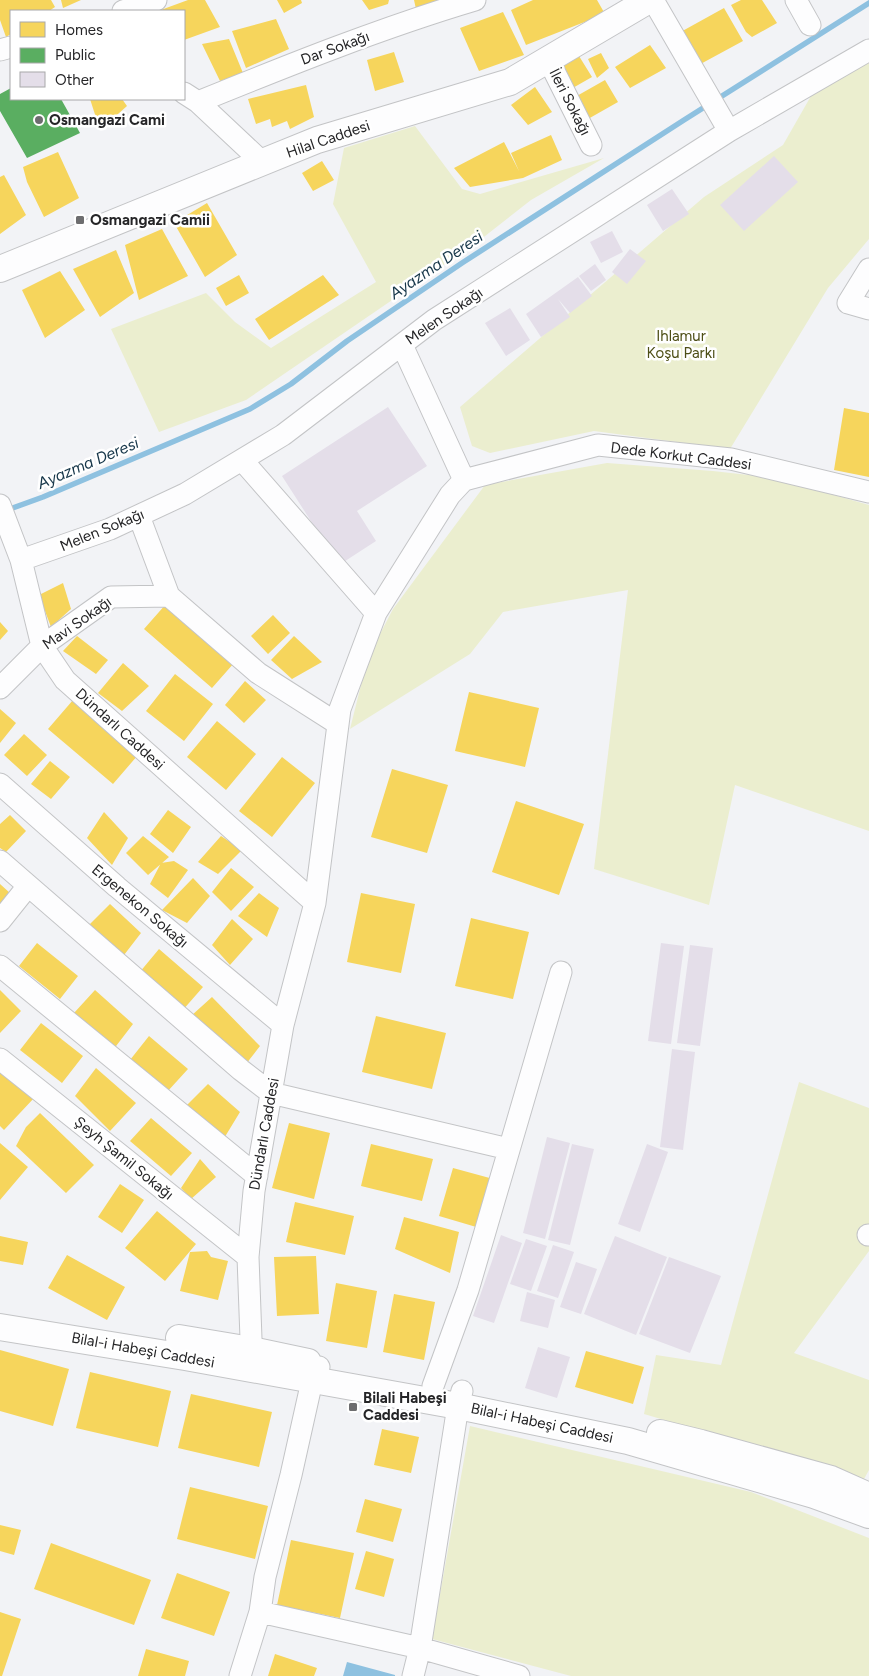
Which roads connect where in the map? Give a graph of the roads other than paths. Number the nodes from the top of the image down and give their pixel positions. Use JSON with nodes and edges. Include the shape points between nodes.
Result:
{"nodes":[{"id":1,"x":156,"y":0,"type":"edge"},
{"id":2,"x":476,"y":0,"type":"edge"},
{"id":3,"x":649,"y":0,"type":"edge"},
{"id":4,"x":653,"y":0,"type":"edge"},
{"id":5,"x":796,"y":0,"type":"edge"},
{"id":6,"x":415,"y":9,"type":"edge"},
{"id":7,"x":126,"y":10,"type":"edge"},
{"id":8,"x":810,"y":25,"type":"dead end"},
{"id":9,"x":869,"y":50,"type":"edge"},
{"id":10,"x":548,"y":59,"type":"junction"},
{"id":11,"x":191,"y":98,"type":"edge"},
{"id":12,"x":729,"y":131,"type":"junction"},
{"id":13,"x":591,"y":145,"type":"dead end"},
{"id":14,"x":262,"y":162,"type":"junction"},
{"id":15,"x":0,"y":269,"type":"edge"},
{"id":16,"x":869,"y":269,"type":"edge"},
{"id":17,"x":869,"y":309,"type":"edge"},
{"id":18,"x":402,"y":345,"type":"junction"},
{"id":19,"x":242,"y":460,"type":"junction"},
{"id":20,"x":464,"y":480,"type":"junction"},
{"id":21,"x":869,"y":492,"type":"edge"},
{"id":22,"x":4,"y":514,"type":"edge"},
{"id":23,"x":138,"y":516,"type":"junction"},
{"id":24,"x":22,"y":560,"type":"junction"},
{"id":25,"x":169,"y":596,"type":"junction"},
{"id":26,"x":376,"y":613,"type":"junction"},
{"id":27,"x":42,"y":646,"type":"junction"},
{"id":28,"x":0,"y":688,"type":"edge"},
{"id":29,"x":338,"y":724,"type":"junction"},
{"id":30,"x":0,"y":784,"type":"edge"},
{"id":31,"x":0,"y":861,"type":"edge"},
{"id":32,"x":28,"y":886,"type":"junction"},
{"id":33,"x":315,"y":903,"type":"junction"},
{"id":34,"x":0,"y":920,"type":"edge"},
{"id":35,"x":0,"y":966,"type":"edge"},
{"id":36,"x":561,"y":972,"type":"dead end"},
{"id":37,"x":283,"y":1026,"type":"junction"},
{"id":38,"x":0,"y":1058,"type":"edge"},
{"id":39,"x":271,"y":1093,"type":"junction"},
{"id":40,"x":509,"y":1149,"type":"junction"},
{"id":41,"x":257,"y":1176,"type":"junction"},
{"id":42,"x":248,"y":1257,"type":"junction"},
{"id":43,"x":0,"y":1310,"type":"edge"},
{"id":44,"x":0,"y":1327,"type":"edge"},
{"id":45,"x":252,"y":1359,"type":"junction"},
{"id":46,"x":316,"y":1373,"type":"junction"},
{"id":47,"x":433,"y":1386,"type":"junction"},
{"id":48,"x":460,"y":1399,"type":"junction"},
{"id":49,"x":869,"y":1496,"type":"edge"},
{"id":50,"x":869,"y":1515,"type":"edge"},
{"id":51,"x":260,"y":1612,"type":"junction"},
{"id":52,"x":420,"y":1648,"type":"junction"},
{"id":53,"x":240,"y":1676,"type":"edge"},
{"id":54,"x":413,"y":1676,"type":"edge"},
{"id":55,"x":518,"y":1676,"type":"edge"}],
"edges":[{"from":1,"to":7,"type":"street"},
{"from":2,"to":6,"type":"street","name":"Dar Sokağı"},
{"from":3,"to":10,"type":"street","name":"Hilal Caddesi"},
{"from":4,"to":12,"type":"street"},
{"from":5,"to":8,"type":"street"},
{"from":6,"to":11,"type":"street","name":"Dar Sokağı","via":[[281,68]]},
{"from":9,"to":12,"type":"street","name":"Melen Sokağı"},
{"from":10,"to":13,"type":"street","name":"İleri Sokağı"},
{"from":10,"to":14,"type":"street","name":"Hilal Caddesi","via":[[510,82],[317,140]]},
{"from":11,"to":14,"type":"street"},
{"from":12,"to":18,"type":"street","name":"Melen Sokağı","via":[[434,320]]},
{"from":14,"to":15,"type":"street","name":"Hilal Caddesi"},
{"from":16,"to":17,"type":"street","via":[[848,302]]},
{"from":18,"to":19,"type":"street","name":"Melen Sokağı","via":[[283,435]]},
{"from":18,"to":20,"type":"street"},
{"from":19,"to":23,"type":"street","name":"Melen Sokağı","via":[[185,494]]},
{"from":19,"to":26,"type":"street"},
{"from":20,"to":21,"type":"street","name":"Dede Korkut Caddesi","via":[[598,445],[731,460]]},
{"from":20,"to":26,"type":"street","name":"Dündarlı Caddesi","via":[[450,495]]},
{"from":22,"to":24,"type":"street","name":"Dündarlı Caddesi"},
{"from":23,"to":24,"type":"street","name":"Melen Sokağı"},
{"from":23,"to":25,"type":"street"},
{"from":24,"to":27,"type":"street","name":"Dündarlı Caddesi"},
{"from":25,"to":27,"type":"street","name":"Mavi Sokağı","via":[[111,597]]},
{"from":25,"to":29,"type":"street","via":[[258,673]]},
{"from":26,"to":29,"type":"street","name":"Dündarlı Caddesi","via":[[340,709]]},
{"from":27,"to":28,"type":"street","name":"Mavi Sokağı"},
{"from":27,"to":33,"type":"street","name":"Dündarlı Caddesi","via":[[65,680]]},
{"from":29,"to":33,"type":"street","name":"Dündarlı Caddesi"},
{"from":30,"to":37,"type":"street","name":"Ergenekon Sokağı"},
{"from":31,"to":32,"type":"street"},
{"from":32,"to":34,"type":"street"},
{"from":32,"to":39,"type":"street"},
{"from":33,"to":37,"type":"street","name":"Dündarlı Caddesi"},
{"from":35,"to":41,"type":"street"},
{"from":36,"to":40,"type":"street"},
{"from":37,"to":39,"type":"street","name":"Dündarlı Caddesi"},
{"from":38,"to":42,"type":"street","name":"Şeyh Şamil Sokağı"},
{"from":39,"to":40,"type":"street"},
{"from":39,"to":41,"type":"street","name":"Dündarlı Caddesi"},
{"from":40,"to":47,"type":"street","via":[[468,1290]]},
{"from":41,"to":42,"type":"street","name":"Dündarlı Caddesi"},
{"from":42,"to":45,"type":"street","name":"Dündarlı Caddesi"},
{"from":43,"to":45,"type":"street","name":"Bilal-i Habeşi Caddesi"},
{"from":44,"to":45,"type":"street","name":"Bilal-i Habeşi Caddesi"},
{"from":45,"to":46,"type":"street","name":"Bilal-i Habeşi Caddesi"},
{"from":46,"to":47,"type":"street","name":"Bilal-i Habeşi Caddesi"},
{"from":46,"to":48,"type":"street","name":"Bilal-i Habeşi Caddesi"},
{"from":46,"to":51,"type":"street","via":[[265,1577]]},
{"from":47,"to":48,"type":"street","name":"Bilal-i Habeşi Caddesi"},
{"from":48,"to":49,"type":"street","name":"Bilal-i Habeşi Caddesi","via":[[701,1443],[831,1479]]},
{"from":48,"to":50,"type":"street","name":"Bilal-i Habeşi Caddesi","via":[[628,1441],[814,1495]]},
{"from":48,"to":52,"type":"street"},
{"from":51,"to":52,"type":"street"},
{"from":51,"to":53,"type":"street"},
{"from":52,"to":54,"type":"street"},
{"from":52,"to":55,"type":"street"}]}
